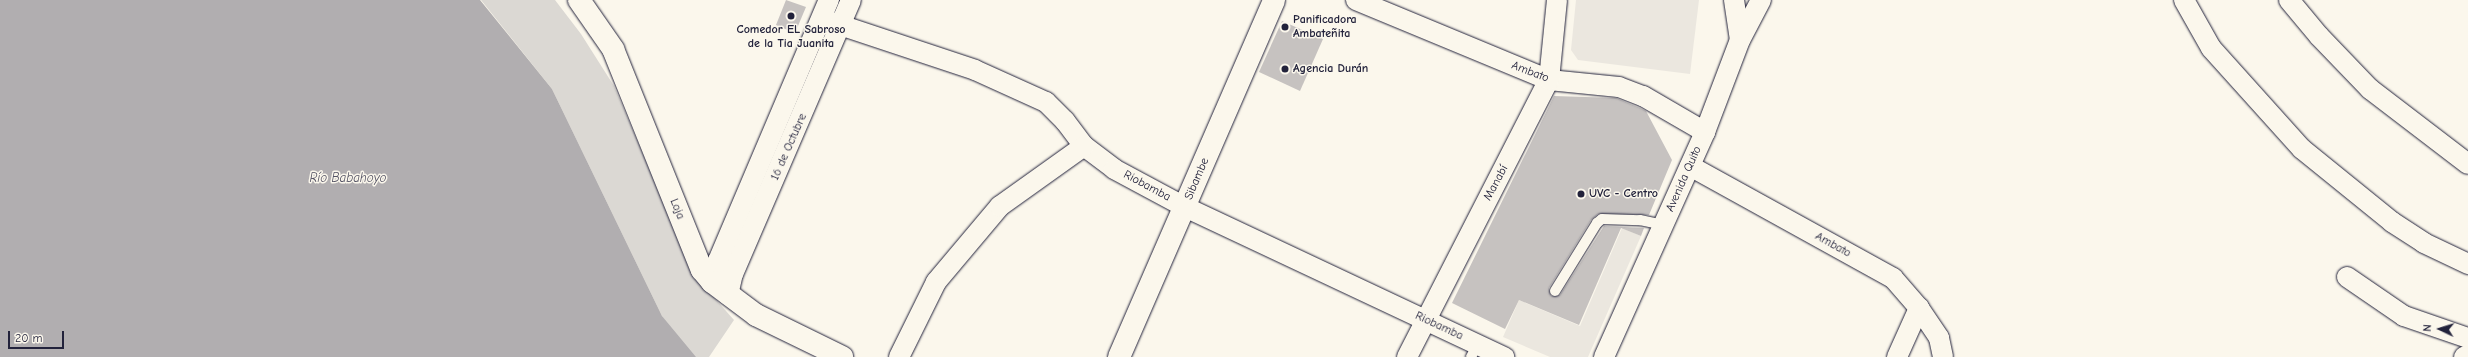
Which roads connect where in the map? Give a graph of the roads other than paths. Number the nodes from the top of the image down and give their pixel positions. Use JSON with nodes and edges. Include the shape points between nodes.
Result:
{"nodes":[{"id":1,"x":579,"y":0,"type":"edge"},
{"id":2,"x":829,"y":0,"type":"edge"},
{"id":3,"x":851,"y":0,"type":"edge"},
{"id":4,"x":1274,"y":0,"type":"edge"},
{"id":5,"x":1356,"y":0,"type":"edge"},
{"id":6,"x":1557,"y":0,"type":"edge"},
{"id":7,"x":1734,"y":0,"type":"edge"},
{"id":8,"x":1761,"y":0,"type":"edge"},
{"id":9,"x":2184,"y":0,"type":"edge"},
{"id":10,"x":2289,"y":0,"type":"edge"},
{"id":11,"x":822,"y":19,"type":"junction"},
{"id":12,"x":842,"y":26,"type":"junction"},
{"id":13,"x":1740,"y":40,"type":"junction"},
{"id":14,"x":1549,"y":80,"type":"junction"},
{"id":15,"x":1705,"y":132,"type":"junction"},
{"id":16,"x":1084,"y":146,"type":"junction"},
{"id":17,"x":2468,"y":164,"type":"edge"},
{"id":18,"x":1690,"y":166,"type":"junction"},
{"id":19,"x":1184,"y":207,"type":"junction"},
{"id":20,"x":1664,"y":225,"type":"junction"},
{"id":21,"x":2468,"y":264,"type":"edge"},
{"id":22,"x":2347,"y":277,"type":"dead end"},
{"id":23,"x":720,"y":288,"type":"junction"},
{"id":24,"x":1555,"y":291,"type":"dead end"},
{"id":25,"x":1919,"y":308,"type":"junction"},
{"id":26,"x":1425,"y":319,"type":"junction"},
{"id":27,"x":2468,"y":338,"type":"edge"},
{"id":28,"x":1474,"y":351,"type":"edge"},
{"id":29,"x":2468,"y":355,"type":"edge"},
{"id":30,"x":842,"y":357,"type":"edge"},
{"id":31,"x":899,"y":357,"type":"edge"},
{"id":32,"x":1119,"y":357,"type":"edge"},
{"id":33,"x":1407,"y":357,"type":"edge"},
{"id":34,"x":1504,"y":357,"type":"edge"},
{"id":35,"x":1604,"y":357,"type":"edge"},
{"id":36,"x":1897,"y":357,"type":"edge"},
{"id":37,"x":1943,"y":357,"type":"edge"},
{"id":38,"x":2464,"y":357,"type":"edge"}],
"edges":[{"from":1,"to":23,"type":"street","name":"Loja","via":[[613,49],[702,270]]},
{"from":2,"to":11,"type":"street","name":"16 de Octubre"},
{"from":3,"to":12,"type":"street","name":"16 de Octubre"},
{"from":4,"to":19,"type":"street","name":"Sibambe"},
{"from":5,"to":14,"type":"street","name":"Ambato"},
{"from":6,"to":14,"type":"street","name":"Manabí"},
{"from":7,"to":13,"type":"street"},
{"from":8,"to":13,"type":"street","name":"Avenida Quito"},
{"from":9,"to":21,"type":"street","via":[[2211,48],[2302,149],[2392,222],[2424,242]]},
{"from":10,"to":17,"type":"street","via":[[2319,36],[2370,89]]},
{"from":11,"to":12,"type":"street","name":"Riobamba"},
{"from":11,"to":23,"type":"street","name":"16 de Octubre","via":[[718,261]]},
{"from":12,"to":16,"type":"street","name":"Riobamba","via":[[975,70],[1046,102]]},
{"from":12,"to":23,"type":"street","name":"16 de Octubre","via":[[733,274]]},
{"from":13,"to":15,"type":"street","name":"Avenida Quito"},
{"from":14,"to":15,"type":"street","name":"Ambato","via":[[1619,87],[1643,96]]},
{"from":14,"to":26,"type":"street","name":"Manabí"},
{"from":15,"to":18,"type":"street","name":"Avenida Quito"},
{"from":16,"to":19,"type":"street","name":"Riobamba","via":[[1114,169]]},
{"from":16,"to":31,"type":"street","via":[[1000,206],[936,282]]},
{"from":18,"to":20,"type":"street","name":"Avenida Quito"},
{"from":18,"to":25,"type":"street","name":"Ambato","via":[[1893,278]]},
{"from":19,"to":26,"type":"street","name":"Riobamba"},
{"from":19,"to":32,"type":"street","name":"Sibambe"},
{"from":20,"to":24,"type":"lane","via":[[1640,220],[1602,219],[1597,223]]},
{"from":20,"to":35,"type":"street","name":"Avenida Quito"},
{"from":22,"to":27,"type":"street","via":[[2404,316]]},
{"from":23,"to":30,"type":"street","name":"Loja","via":[[756,315]]},
{"from":25,"to":36,"type":"street"},
{"from":25,"to":37,"type":"street","name":"Ambato","via":[[1939,338]]},
{"from":26,"to":28,"type":"street","name":"Riobamba"},
{"from":26,"to":33,"type":"street","name":"Manabí"},
{"from":28,"to":34,"type":"street","name":"Riobamba"},
{"from":29,"to":38,"type":"street"}]}
